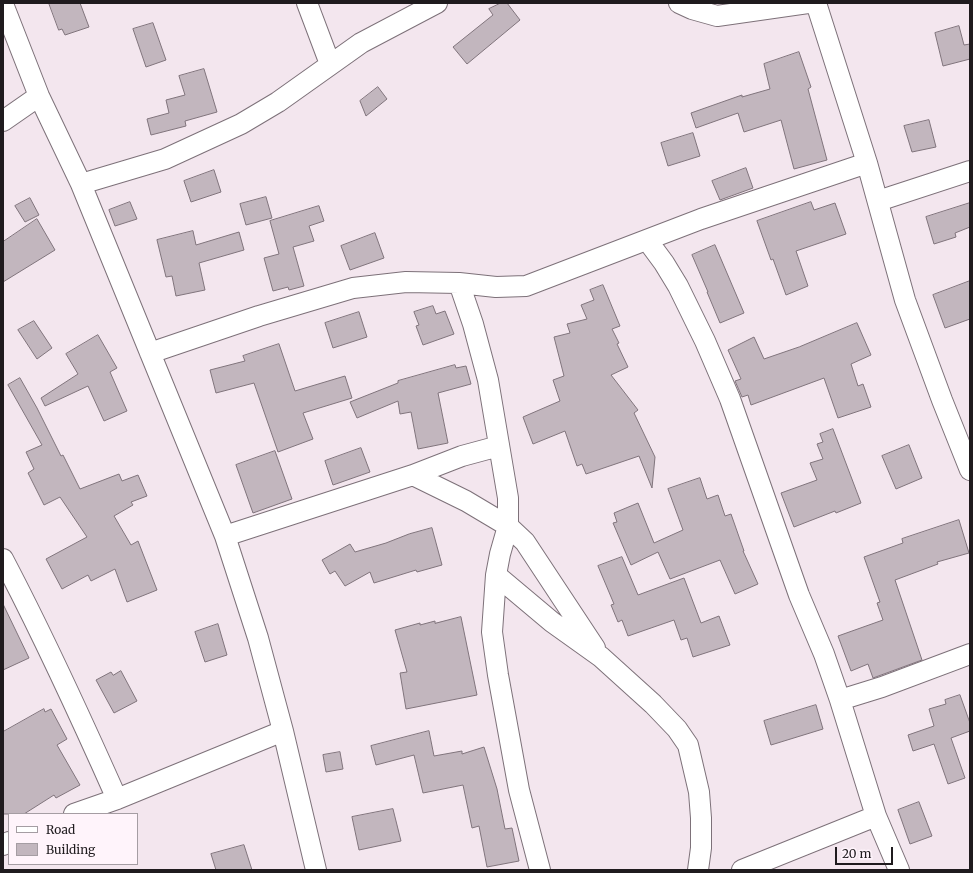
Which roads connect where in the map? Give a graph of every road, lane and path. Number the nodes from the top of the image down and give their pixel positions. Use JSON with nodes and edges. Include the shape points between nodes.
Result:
{"nodes":[{"id":1,"x":307,"y":3,"type":"edge"},
{"id":2,"x":437,"y":3,"type":"edge"},
{"id":3,"x":679,"y":3,"type":"edge"},
{"id":4,"x":808,"y":3,"type":"edge"},
{"id":5,"x":816,"y":3,"type":"edge"},
{"id":6,"x":3,"y":4,"type":"edge"},
{"id":7,"x":330,"y":64,"type":"junction"},
{"id":8,"x":39,"y":96,"type":"junction"},
{"id":9,"x":3,"y":121,"type":"edge"},
{"id":10,"x":867,"y":163,"type":"junction"},
{"id":11,"x":970,"y":171,"type":"edge"},
{"id":12,"x":81,"y":184,"type":"junction"},
{"id":13,"x":878,"y":200,"type":"junction"},
{"id":14,"x":647,"y":240,"type":"junction"},
{"id":15,"x":459,"y":283,"type":"junction"},
{"id":16,"x":150,"y":353,"type":"junction"},
{"id":17,"x":499,"y":446,"type":"junction"},
{"id":18,"x":970,"y":470,"type":"edge"},
{"id":19,"x":413,"y":475,"type":"junction"},
{"id":20,"x":508,"y":526,"type":"junction"},
{"id":21,"x":225,"y":536,"type":"junction"},
{"id":22,"x":3,"y":559,"type":"edge"},
{"id":23,"x":496,"y":575,"type":"junction"},
{"id":24,"x":970,"y":654,"type":"edge"},
{"id":25,"x":601,"y":657,"type":"junction"},
{"id":26,"x":840,"y":700,"type":"junction"},
{"id":27,"x":283,"y":731,"type":"junction"},
{"id":28,"x":117,"y":800,"type":"junction"},
{"id":29,"x":77,"y":813,"type":"edge"},
{"id":30,"x":876,"y":816,"type":"junction"},
{"id":31,"x":316,"y":870,"type":"edge"},
{"id":32,"x":540,"y":870,"type":"edge"},
{"id":33,"x":698,"y":870,"type":"edge"},
{"id":34,"x":742,"y":870,"type":"edge"},
{"id":35,"x":900,"y":870,"type":"edge"}],
"edges":[{"from":1,"to":7,"type":"street"},
{"from":2,"to":7,"type":"street","via":[[361,43]]},
{"from":3,"to":4,"type":"street","via":[[716,16]]},
{"from":5,"to":10,"type":"street"},
{"from":6,"to":8,"type":"street"},
{"from":7,"to":12,"type":"street","via":[[278,102],[241,124],[165,159]]},
{"from":8,"to":9,"type":"street"},
{"from":8,"to":12,"type":"street"},
{"from":10,"to":13,"type":"street"},
{"from":10,"to":14,"type":"street"},
{"from":11,"to":13,"type":"street"},
{"from":12,"to":16,"type":"street"},
{"from":13,"to":18,"type":"street","via":[[905,300]]},
{"from":14,"to":15,"type":"street","via":[[526,286],[496,287]]},
{"from":14,"to":26,"type":"street","via":[[678,286],[718,372]]},
{"from":15,"to":16,"type":"street","via":[[406,282],[353,288]]},
{"from":15,"to":17,"type":"street","via":[[488,380]]},
{"from":16,"to":21,"type":"street"},
{"from":17,"to":19,"type":"street","via":[[462,456]]},
{"from":17,"to":20,"type":"street","via":[[508,498]]},
{"from":19,"to":20,"type":"street"},
{"from":19,"to":21,"type":"street"},
{"from":20,"to":23,"type":"street"},
{"from":20,"to":25,"type":"street","via":[[525,542]]},
{"from":21,"to":27,"type":"street","via":[[258,638]]},
{"from":22,"to":28,"type":"street","via":[[85,727]]},
{"from":23,"to":25,"type":"street","via":[[552,622]]},
{"from":23,"to":32,"type":"street","via":[[492,632],[498,675],[519,790]]},
{"from":24,"to":26,"type":"street"},
{"from":25,"to":33,"type":"street","via":[[653,704],[677,729],[688,745],[699,792],[701,826]]},
{"from":26,"to":30,"type":"street"},
{"from":27,"to":28,"type":"street"},
{"from":27,"to":31,"type":"street"},
{"from":28,"to":29,"type":"street"},
{"from":30,"to":34,"type":"street"},
{"from":30,"to":35,"type":"street"}]}
